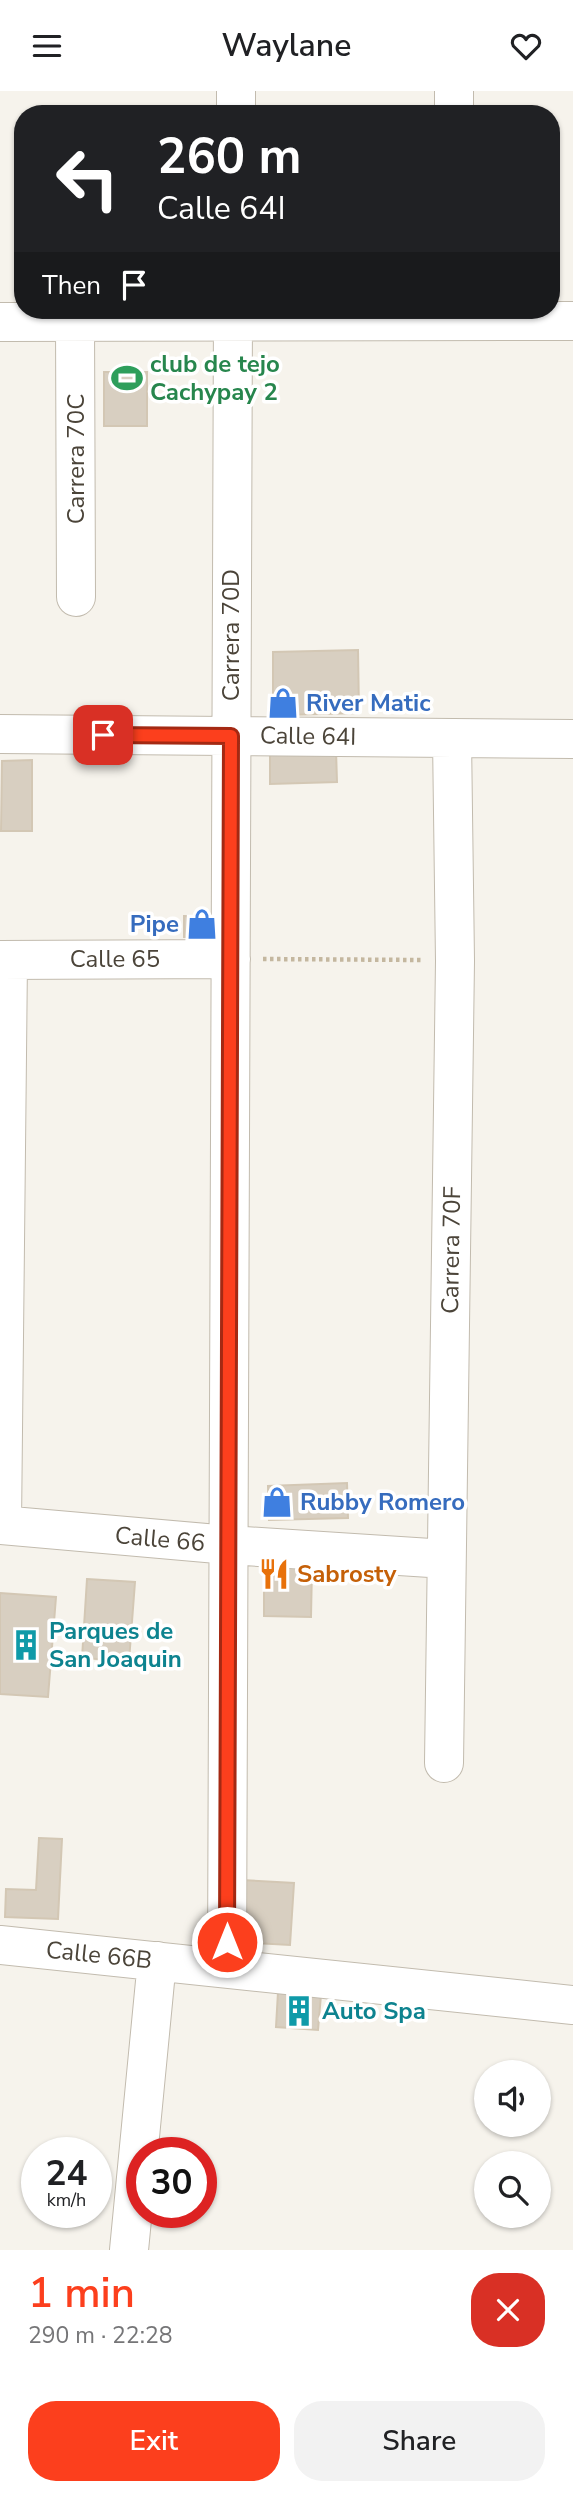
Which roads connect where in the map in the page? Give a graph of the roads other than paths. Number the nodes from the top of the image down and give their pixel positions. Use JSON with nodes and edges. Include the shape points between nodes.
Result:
{"nodes":[{"id":1,"x":154,"y":319,"type":"edge"},
{"id":2,"x":232,"y":319,"type":"edge"},
{"id":3,"x":534,"y":319,"type":"edge"},
{"id":4,"x":573,"y":321,"type":"edge"},
{"id":5,"x":0,"y":322,"type":"edge"},
{"id":6,"x":75,"y":322,"type":"junction"},
{"id":7,"x":76,"y":597,"type":"dead end"},
{"id":8,"x":0,"y":734,"type":"edge"},
{"id":9,"x":231,"y":736,"type":"junction"},
{"id":10,"x":452,"y":738,"type":"junction"},
{"id":11,"x":573,"y":739,"type":"edge"},
{"id":12,"x":231,"y":959,"type":"junction"},
{"id":13,"x":4,"y":960,"type":"edge"},
{"id":14,"x":1,"y":1525,"type":"edge"},
{"id":15,"x":229,"y":1545,"type":"junction"},
{"id":16,"x":446,"y":1559,"type":"junction"},
{"id":17,"x":444,"y":1763,"type":"dead end"},
{"id":18,"x":0,"y":1945,"type":"edge"},
{"id":19,"x":157,"y":1961,"type":"junction"},
{"id":20,"x":227,"y":1968,"type":"junction"},
{"id":21,"x":573,"y":2005,"type":"edge"},
{"id":22,"x":129,"y":2250,"type":"edge"}],
"edges":[{"from":1,"to":6,"type":"street"},
{"from":2,"to":9,"type":"street","name":"Carrera 70D"},
{"from":3,"to":4,"type":"street"},
{"from":5,"to":6,"type":"street"},
{"from":6,"to":7,"type":"street","name":"Carrera 70C"},
{"from":8,"to":9,"type":"street","name":"Calle 64I"},
{"from":9,"to":10,"type":"street","name":"Calle 64I"},
{"from":9,"to":12,"type":"street","name":"Carrera 70D"},
{"from":10,"to":11,"type":"street","name":"Calle 64I"},
{"from":10,"to":16,"type":"street","name":"Carrera 70F","via":[[455,961]]},
{"from":12,"to":13,"type":"street","name":"Calle 65"},
{"from":12,"to":15,"type":"street","name":"Carrera 70D"},
{"from":13,"to":14,"type":"street"},
{"from":14,"to":15,"type":"street","name":"Calle 66"},
{"from":15,"to":16,"type":"street","name":"Calle 66"},
{"from":15,"to":20,"type":"street","name":"Carrera 70D"},
{"from":16,"to":17,"type":"street","name":"Carrera 70F"},
{"from":18,"to":19,"type":"street","name":"Calle 66B"},
{"from":19,"to":20,"type":"street","name":"Calle 66B"},
{"from":19,"to":22,"type":"street"},
{"from":20,"to":21,"type":"street","name":"Calle 66B"}]}
